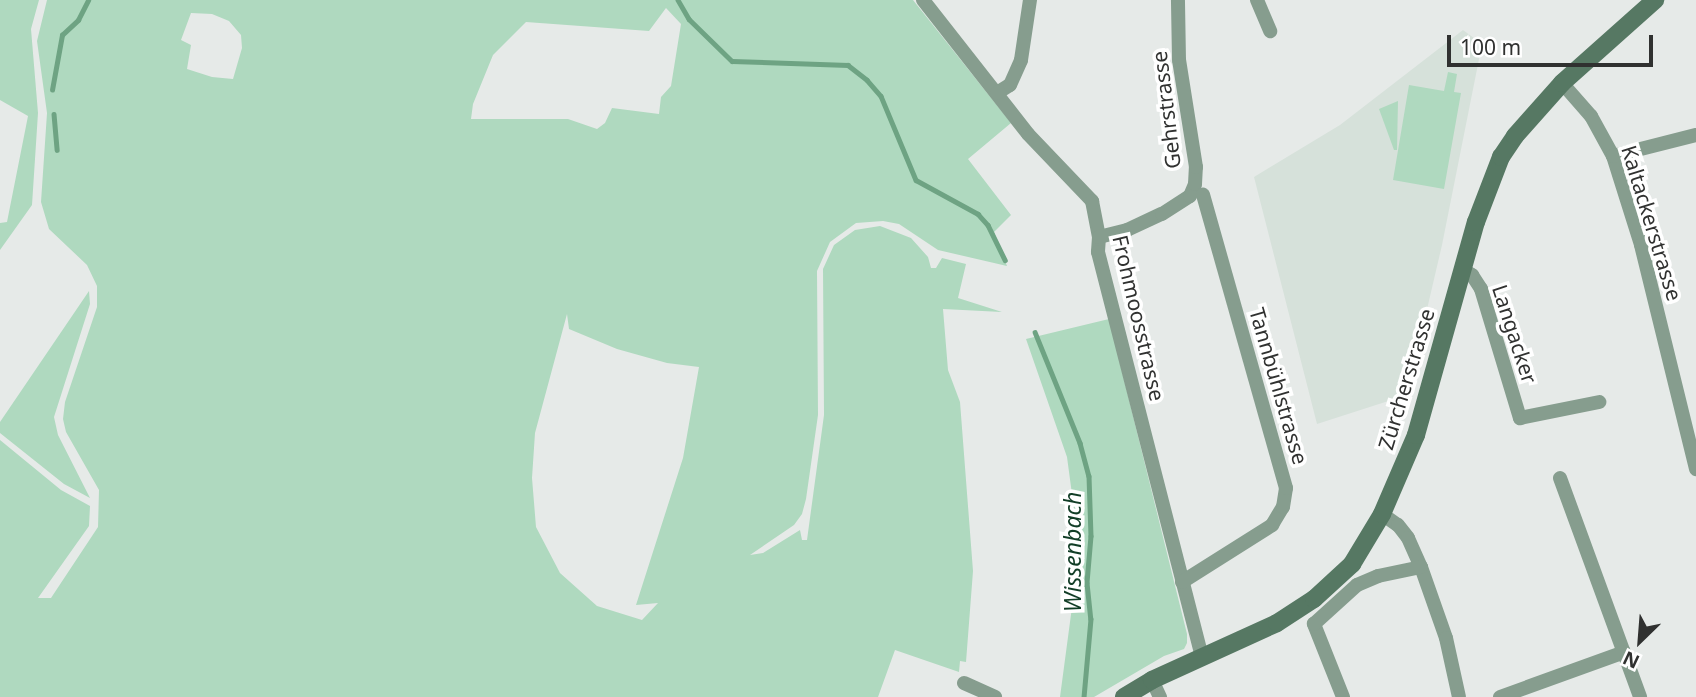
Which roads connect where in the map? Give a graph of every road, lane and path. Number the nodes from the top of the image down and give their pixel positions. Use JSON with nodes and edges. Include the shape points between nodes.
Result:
{"nodes":[{"id":1,"x":923,"y":0,"type":"edge"},
{"id":2,"x":1030,"y":0,"type":"edge"},
{"id":3,"x":1178,"y":0,"type":"edge"},
{"id":4,"x":1257,"y":0,"type":"edge"},
{"id":5,"x":1655,"y":0,"type":"edge"},
{"id":6,"x":1270,"y":31,"type":"dead end"},
{"id":7,"x":1562,"y":83,"type":"junction"},
{"id":8,"x":997,"y":93,"type":"junction"},
{"id":9,"x":1696,"y":135,"type":"edge"},
{"id":10,"x":1613,"y":156,"type":"junction"},
{"id":11,"x":1203,"y":194,"type":"dead end"},
{"id":12,"x":1099,"y":237,"type":"junction"},
{"id":13,"x":1462,"y":269,"type":"junction"},
{"id":14,"x":1599,"y":402,"type":"dead end"},
{"id":15,"x":1696,"y":469,"type":"edge"},
{"id":16,"x":1560,"y":478,"type":"dead end"},
{"id":17,"x":1382,"y":514,"type":"junction"},
{"id":18,"x":1421,"y":567,"type":"junction"},
{"id":19,"x":1182,"y":582,"type":"junction"},
{"id":20,"x":1624,"y":652,"type":"junction"},
{"id":21,"x":1202,"y":657,"type":"junction"},
{"id":22,"x":1152,"y":680,"type":"junction"},
{"id":23,"x":964,"y":683,"type":"dead end"},
{"id":24,"x":995,"y":697,"type":"edge"},
{"id":25,"x":1124,"y":697,"type":"edge"},
{"id":26,"x":1160,"y":697,"type":"edge"},
{"id":27,"x":1343,"y":697,"type":"edge"},
{"id":28,"x":1459,"y":697,"type":"edge"},
{"id":29,"x":1500,"y":697,"type":"edge"},
{"id":30,"x":1640,"y":697,"type":"edge"}],
"edges":[{"from":1,"to":8,"type":"street","name":"Frohmoosstrasse"},
{"from":2,"to":8,"type":"street","via":[[1021,60],[1010,85]]},
{"from":3,"to":12,"type":"street","name":"Gehrstrasse","via":[[1180,60],[1195,184],[1190,196],[1161,214]]},
{"from":4,"to":6,"type":"street"},
{"from":5,"to":7,"type":"main road","name":"Zürcherstrasse"},
{"from":7,"to":10,"type":"street","name":"Kaltackerstrasse","via":[[1591,116]]},
{"from":7,"to":13,"type":"main road","name":"Zürcherstrasse","via":[[1502,157]]},
{"from":8,"to":12,"type":"street","name":"Frohmoosstrasse","via":[[1028,134],[1092,201]]},
{"from":9,"to":10,"type":"street"},
{"from":10,"to":15,"type":"street","name":"Kaltackerstrasse","via":[[1641,246]]},
{"from":11,"to":19,"type":"street","name":"Tannbühlstrasse","via":[[1286,488],[1283,507],[1272,525]]},
{"from":12,"to":19,"type":"street","name":"Frohmoosstrasse","via":[[1098,252]]},
{"from":13,"to":14,"type":"street","name":"Langacker","via":[[1481,289],[1520,418]]},
{"from":13,"to":17,"type":"main road","name":"Zürcherstrasse","via":[[1416,435]]},
{"from":16,"to":20,"type":"street"},
{"from":17,"to":18,"type":"street","via":[[1408,538]]},
{"from":17,"to":21,"type":"main road","name":"Zürcherstrasse","via":[[1352,564],[1314,598],[1278,623]]},
{"from":18,"to":27,"type":"street","via":[[1357,585],[1314,624]]},
{"from":18,"to":28,"type":"street","via":[[1446,638]]},
{"from":19,"to":21,"type":"street","name":"Frohmoosstrasse"},
{"from":20,"to":29,"type":"street"},
{"from":20,"to":30,"type":"street"},
{"from":21,"to":22,"type":"main road","name":"Zürcherstrasse"},
{"from":22,"to":25,"type":"main road","name":"Zürcherstrasse"},
{"from":22,"to":26,"type":"street"},
{"from":23,"to":24,"type":"street"}]}
